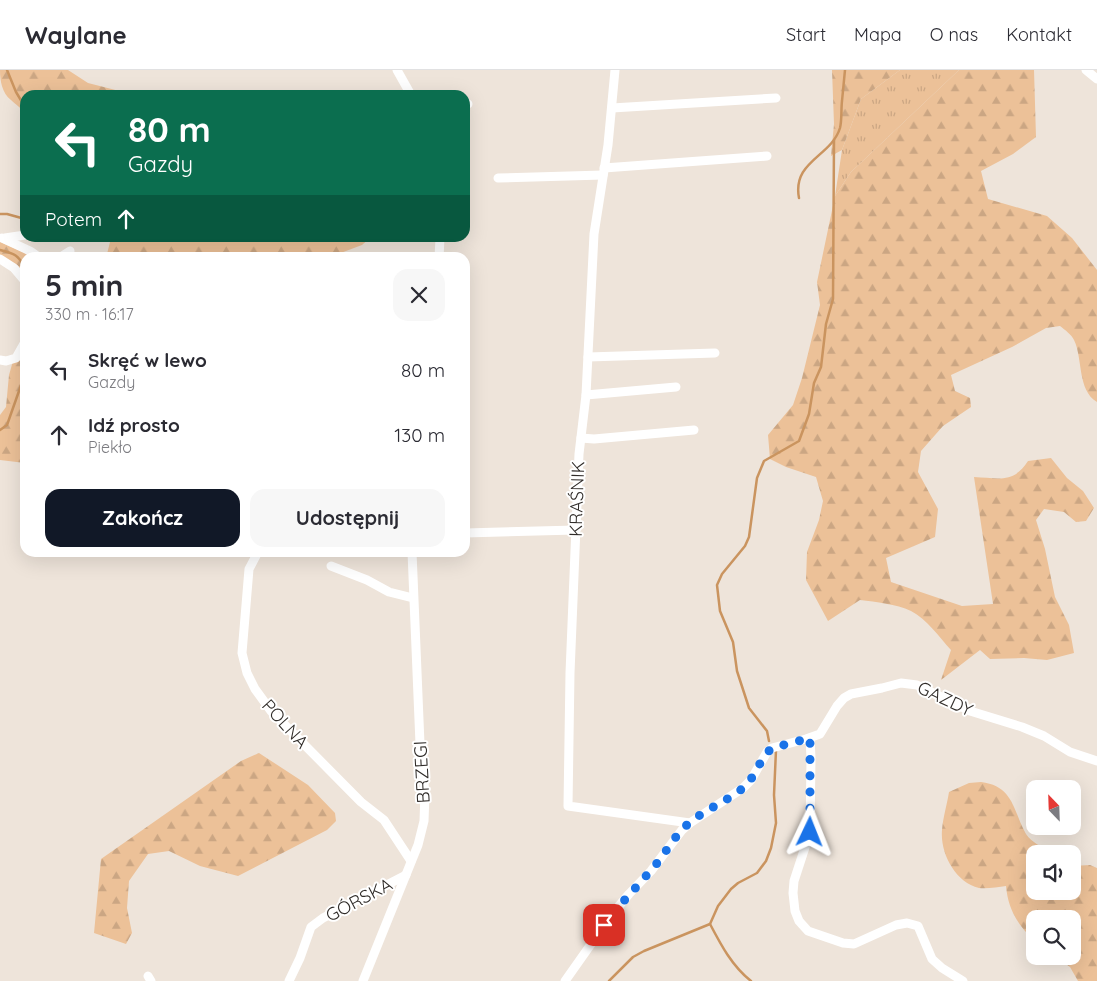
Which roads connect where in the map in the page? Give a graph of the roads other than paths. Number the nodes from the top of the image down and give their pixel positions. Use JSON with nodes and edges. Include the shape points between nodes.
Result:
{"nodes":[{"id":1,"x":397,"y":70,"type":"edge"},
{"id":2,"x":615,"y":70,"type":"edge"},
{"id":3,"x":1086,"y":70,"type":"edge"},
{"id":4,"x":1097,"y":79,"type":"edge"},
{"id":5,"x":408,"y":90,"type":"edge"},
{"id":6,"x":776,"y":98,"type":"dead end"},
{"id":7,"x":612,"y":108,"type":"junction"},
{"id":8,"x":767,"y":156,"type":"dead end"},
{"id":9,"x":604,"y":172,"type":"junction"},
{"id":10,"x":498,"y":178,"type":"dead end"},
{"id":11,"x":20,"y":236,"type":"edge"},
{"id":12,"x":1,"y":238,"type":"edge"},
{"id":13,"x":30,"y":252,"type":"edge"},
{"id":14,"x":0,"y":259,"type":"edge"},
{"id":15,"x":20,"y":275,"type":"edge"},
{"id":16,"x":20,"y":351,"type":"edge"},
{"id":17,"x":715,"y":353,"type":"dead end"},
{"id":18,"x":588,"y":357,"type":"junction"},
{"id":19,"x":0,"y":360,"type":"edge"},
{"id":20,"x":676,"y":387,"type":"dead end"},
{"id":21,"x":586,"y":394,"type":"junction"},
{"id":22,"x":694,"y":430,"type":"dead end"},
{"id":23,"x":581,"y":438,"type":"junction"},
{"id":24,"x":576,"y":530,"type":"junction"},
{"id":25,"x":470,"y":533,"type":"edge"},
{"id":26,"x":255,"y":557,"type":"edge"},
{"id":27,"x":412,"y":557,"type":"edge"},
{"id":28,"x":331,"y":566,"type":"dead end"},
{"id":29,"x":413,"y":598,"type":"junction"},
{"id":30,"x":810,"y":738,"type":"junction"},
{"id":31,"x":1097,"y":762,"type":"edge"},
{"id":32,"x":690,"y":823,"type":"junction"},
{"id":33,"x":411,"y":861,"type":"junction"},
{"id":34,"x":406,"y":876,"type":"junction"},
{"id":35,"x":289,"y":981,"type":"edge"},
{"id":36,"x":363,"y":981,"type":"edge"},
{"id":37,"x":565,"y":981,"type":"edge"},
{"id":38,"x":963,"y":981,"type":"edge"}],
"edges":[{"from":1,"to":5,"type":"street"},
{"from":2,"to":7,"type":"street","name":"KRAŚNIK"},
{"from":3,"to":4,"type":"street"},
{"from":6,"to":7,"type":"street"},
{"from":7,"to":9,"type":"street","name":"KRAŚNIK"},
{"from":8,"to":9,"type":"street"},
{"from":9,"to":10,"type":"street"},
{"from":9,"to":18,"type":"street","name":"KRAŚNIK","via":[[594,234]]},
{"from":11,"to":12,"type":"street"},
{"from":12,"to":13,"type":"street"},
{"from":14,"to":15,"type":"street"},
{"from":16,"to":19,"type":"street","via":[[16,358]]},
{"from":17,"to":18,"type":"street"},
{"from":18,"to":21,"type":"street","name":"KRAŚNIK"},
{"from":20,"to":21,"type":"street"},
{"from":21,"to":23,"type":"street","name":"KRAŚNIK"},
{"from":22,"to":23,"type":"street"},
{"from":23,"to":24,"type":"street","name":"KRAŚNIK"},
{"from":24,"to":25,"type":"street"},
{"from":24,"to":32,"type":"street","name":"KRAŚNIK","via":[[568,806]]},
{"from":26,"to":33,"type":"street","name":"POLNA","via":[[249,569],[242,653],[255,688],[271,711],[332,774],[384,820]]},
{"from":27,"to":29,"type":"street","name":"BRZEGI"},
{"from":28,"to":29,"type":"street","via":[[388,592]]},
{"from":29,"to":33,"type":"street","name":"BRZEGI","via":[[425,793],[424,821]]},
{"from":30,"to":31,"type":"street","name":"GAZDY","via":[[820,734],[837,706],[851,694],[910,683],[970,711],[1044,736],[1070,752]]},
{"from":30,"to":32,"type":"street","name":"GAZDY","via":[[772,748],[743,788]]},
{"from":30,"to":38,"type":"street","via":[[810,832],[793,893],[799,922],[808,931],[854,944],[896,925],[918,926],[932,959]]},
{"from":32,"to":37,"type":"street","name":"GAZDY","via":[[613,914]]},
{"from":33,"to":34,"type":"street","name":"BRZEGI"},
{"from":34,"to":35,"type":"street","name":"GÓRSKA","via":[[311,927]]},
{"from":34,"to":36,"type":"street","name":"BRZEGI"}]}
